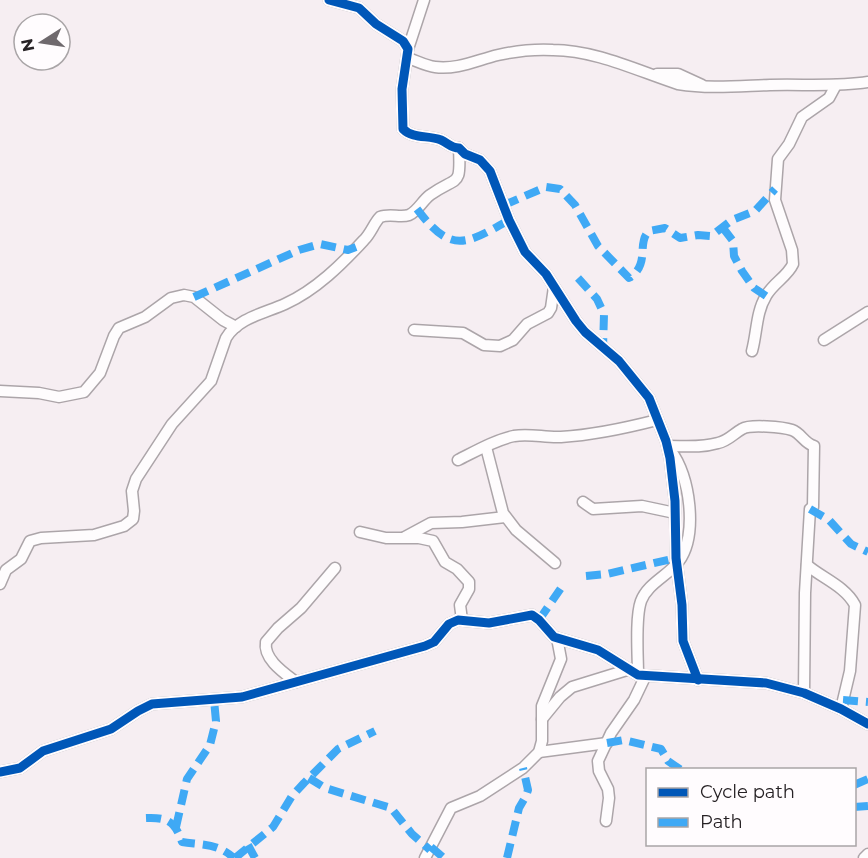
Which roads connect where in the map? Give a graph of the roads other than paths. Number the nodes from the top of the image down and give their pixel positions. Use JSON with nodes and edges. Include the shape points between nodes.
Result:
{"nodes":[{"id":1,"x":329,"y":0,"type":"edge"},
{"id":2,"x":424,"y":0,"type":"edge"},
{"id":3,"x":408,"y":54,"type":"junction"},
{"id":4,"x":868,"y":82,"type":"edge"},
{"id":5,"x":836,"y":85,"type":"junction"},
{"id":6,"x":459,"y":148,"type":"junction"},
{"id":7,"x":554,"y":287,"type":"junction"},
{"id":8,"x":551,"y":310,"type":"junction"},
{"id":9,"x":868,"y":312,"type":"edge"},
{"id":10,"x":576,"y":321,"type":"junction"},
{"id":11,"x":236,"y":327,"type":"junction"},
{"id":12,"x":414,"y":330,"type":"dead end"},
{"id":13,"x":824,"y":340,"type":"dead end"},
{"id":14,"x":752,"y":351,"type":"dead end"},
{"id":15,"x":0,"y":391,"type":"edge"},
{"id":16,"x":657,"y":420,"type":"junction"},
{"id":17,"x":668,"y":446,"type":"junction"},
{"id":18,"x":486,"y":447,"type":"junction"},
{"id":19,"x":458,"y":459,"type":"dead end"},
{"id":20,"x":583,"y":502,"type":"dead end"},
{"id":21,"x":675,"y":513,"type":"junction"},
{"id":22,"x":505,"y":517,"type":"junction"},
{"id":23,"x":360,"y":532,"type":"dead end"},
{"id":24,"x":405,"y":538,"type":"junction"},
{"id":25,"x":555,"y":563,"type":"dead end"},
{"id":26,"x":677,"y":564,"type":"junction"},
{"id":27,"x":807,"y":565,"type":"junction"},
{"id":28,"x":335,"y":568,"type":"dead end"},
{"id":29,"x":0,"y":584,"type":"edge"},
{"id":30,"x":462,"y":620,"type":"junction"},
{"id":31,"x":557,"y":638,"type":"junction"},
{"id":32,"x":627,"y":670,"type":"junction"},
{"id":33,"x":641,"y":676,"type":"junction"},
{"id":34,"x":698,"y":680,"type":"junction"},
{"id":35,"x":296,"y":682,"type":"junction"},
{"id":36,"x":804,"y":693,"type":"junction"},
{"id":37,"x":841,"y":709,"type":"junction"},
{"id":38,"x":542,"y":719,"type":"junction"},
{"id":39,"x":868,"y":723,"type":"edge"},
{"id":40,"x":606,"y":743,"type":"junction"},
{"id":41,"x":539,"y":752,"type":"junction"},
{"id":42,"x":0,"y":772,"type":"edge"},
{"id":43,"x":606,"y":821,"type":"dead end"},
{"id":44,"x":868,"y":854,"type":"edge"},
{"id":45,"x":425,"y":858,"type":"edge"},
{"id":46,"x":864,"y":858,"type":"edge"}],
"edges":[{"from":1,"to":3,"type":"street","via":[[359,8],[403,41]]},
{"from":2,"to":3,"type":"street"},
{"from":3,"to":5,"type":"street","via":[[434,67],[446,67],[500,54],[555,50],[588,54],[678,84]]},
{"from":3,"to":6,"type":"street","via":[[402,89],[403,129]]},
{"from":4,"to":5,"type":"street"},
{"from":5,"to":14,"type":"street","via":[[829,98],[802,117],[778,159],[776,200],[793,264],[766,296]]},
{"from":6,"to":7,"type":"street","via":[[490,171],[525,252]]},
{"from":6,"to":11,"type":"street","via":[[459,170],[454,182],[407,215],[380,217],[363,241],[314,287]]},
{"from":7,"to":8,"type":"street"},
{"from":7,"to":10,"type":"street"},
{"from":8,"to":10,"type":"street"},
{"from":8,"to":12,"type":"street","via":[[527,324],[513,340],[496,346],[484,345],[463,333]]},
{"from":9,"to":13,"type":"street"},
{"from":10,"to":16,"type":"street","via":[[644,391]]},
{"from":11,"to":15,"type":"street","via":[[194,297],[171,298],[145,317],[119,328],[100,373],[84,392],[59,397]]},
{"from":11,"to":29,"type":"street","via":[[226,338],[211,381],[172,424],[135,479],[133,519],[124,526],[94,535],[30,541],[21,559],[6,570]]},
{"from":16,"to":17,"type":"street"},
{"from":16,"to":18,"type":"street","via":[[584,435],[515,436]]},
{"from":17,"to":21,"type":"street"},
{"from":17,"to":26,"type":"street","via":[[688,491],[689,535]]},
{"from":17,"to":27,"type":"street","via":[[719,443],[744,428],[756,426],[794,430],[813,446],[813,507]]},
{"from":18,"to":19,"type":"street"},
{"from":18,"to":22,"type":"street"},
{"from":20,"to":21,"type":"street","via":[[593,509],[642,507]]},
{"from":21,"to":26,"type":"street"},
{"from":22,"to":24,"type":"street","via":[[431,523]]},
{"from":22,"to":25,"type":"street"},
{"from":23,"to":24,"type":"street"},
{"from":24,"to":30,"type":"street","via":[[433,541],[445,562],[467,580],[469,588],[460,605]]},
{"from":26,"to":33,"type":"street","via":[[651,587],[641,602]]},
{"from":26,"to":34,"type":"street","via":[[683,641]]},
{"from":27,"to":36,"type":"street"},
{"from":27,"to":37,"type":"street","via":[[846,592],[855,605],[850,671]]},
{"from":28,"to":35,"type":"street","via":[[266,642],[267,654]]},
{"from":30,"to":31,"type":"street","via":[[489,623],[532,615]]},
{"from":30,"to":35,"type":"street","via":[[449,624],[434,642],[425,646]]},
{"from":31,"to":32,"type":"street","via":[[598,651]]},
{"from":31,"to":38,"type":"street","via":[[561,659],[543,701]]},
{"from":32,"to":33,"type":"street"},
{"from":32,"to":38,"type":"street","via":[[572,687]]},
{"from":33,"to":34,"type":"street"},
{"from":33,"to":40,"type":"street","via":[[634,700]]},
{"from":34,"to":36,"type":"street","via":[[766,683]]},
{"from":35,"to":42,"type":"street","via":[[242,697],[152,704],[111,729],[43,751],[20,768]]},
{"from":36,"to":37,"type":"street"},
{"from":37,"to":39,"type":"street"},
{"from":38,"to":41,"type":"street"},
{"from":40,"to":41,"type":"street"},
{"from":40,"to":43,"type":"street","via":[[598,763],[608,789]]},
{"from":41,"to":45,"type":"street","via":[[523,768],[480,796],[452,808]]},
{"from":44,"to":46,"type":"street"}]}
